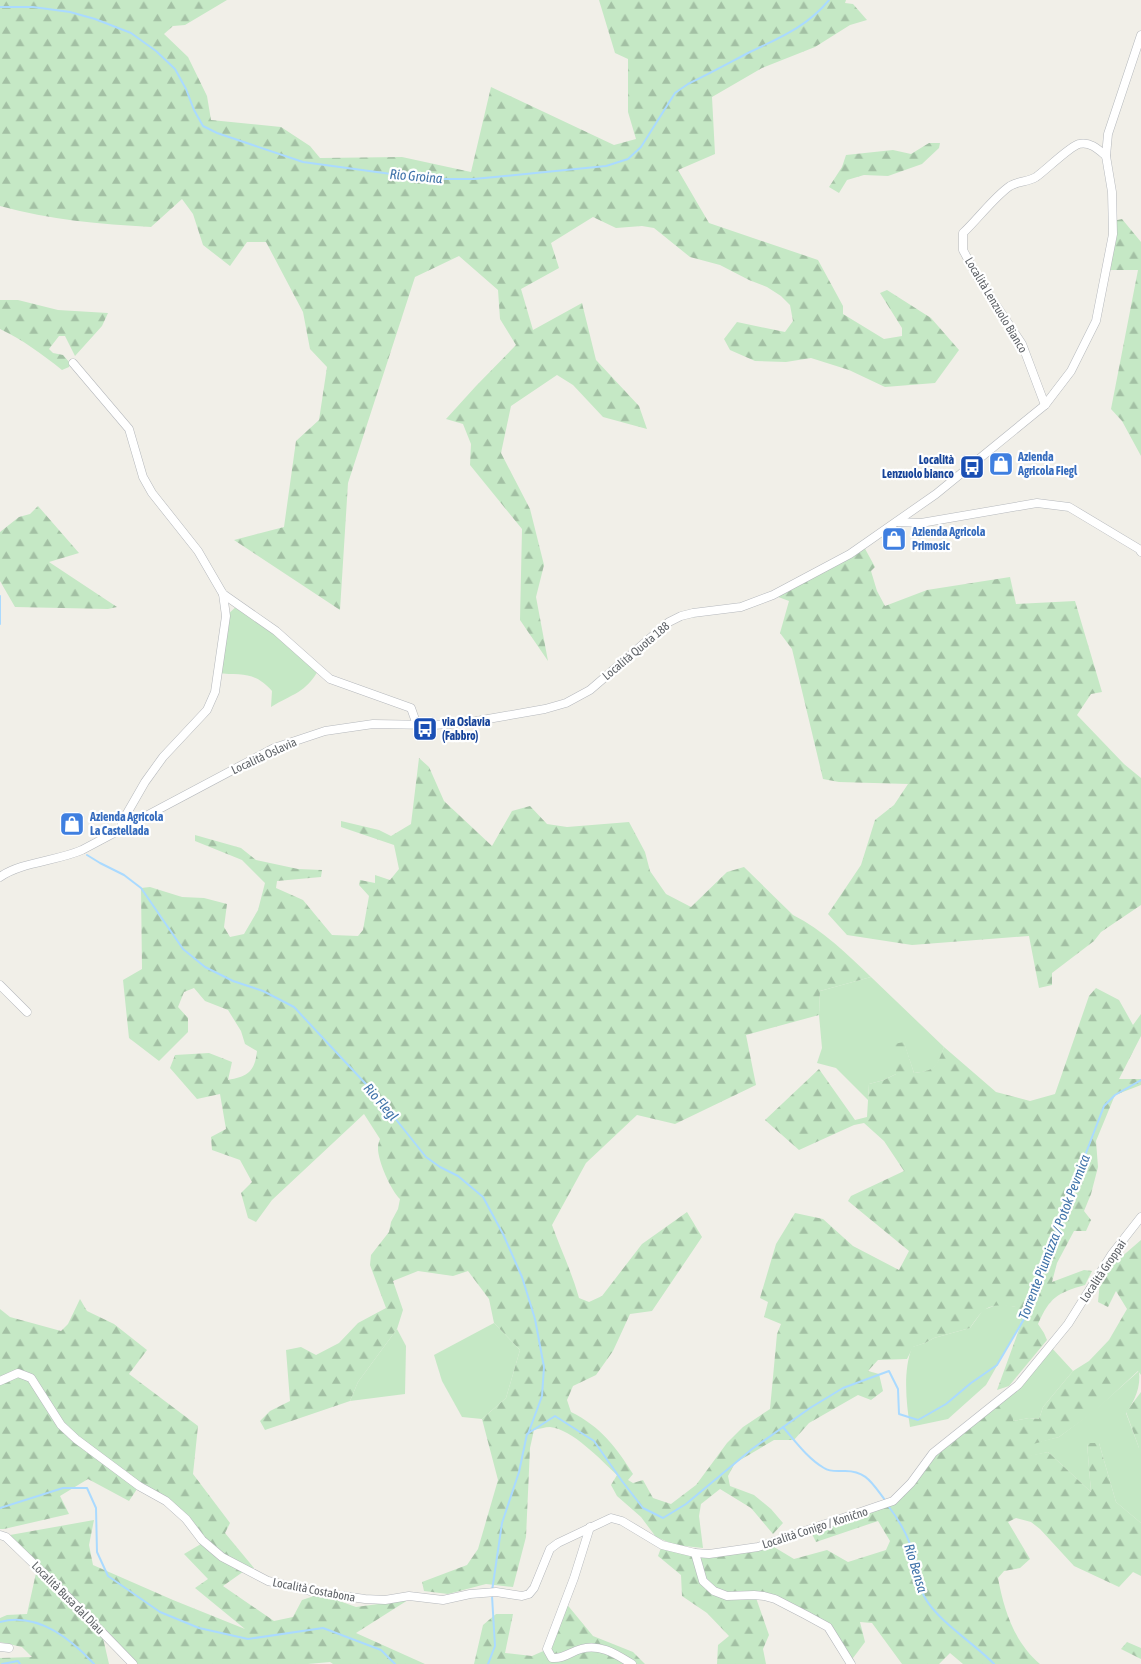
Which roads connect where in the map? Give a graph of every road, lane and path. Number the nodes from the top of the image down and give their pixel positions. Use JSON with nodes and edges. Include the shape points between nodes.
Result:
{"nodes":[{"id":1,"x":1141,"y":35,"type":"edge"},
{"id":2,"x":1106,"y":156,"type":"junction"},
{"id":3,"x":73,"y":363,"type":"dead end"},
{"id":4,"x":1045,"y":405,"type":"junction"},
{"id":5,"x":897,"y":522,"type":"junction"},
{"id":6,"x":1141,"y":552,"type":"edge"},
{"id":7,"x":222,"y":594,"type":"junction"},
{"id":8,"x":238,"y":605,"type":"junction"},
{"id":9,"x":226,"y":616,"type":"junction"},
{"id":10,"x":535,"y":711,"type":"joint"},
{"id":11,"x":417,"y":725,"type":"junction"},
{"id":12,"x":124,"y":828,"type":"junction"},
{"id":13,"x":0,"y":877,"type":"edge"},
{"id":14,"x":0,"y":985,"type":"edge"},
{"id":15,"x":28,"y":1012,"type":"dead end"},
{"id":16,"x":1141,"y":1218,"type":"edge"},
{"id":17,"x":1068,"y":1324,"type":"joint"},
{"id":18,"x":0,"y":1381,"type":"edge"},
{"id":19,"x":590,"y":1527,"type":"junction"},
{"id":20,"x":0,"y":1535,"type":"edge"},
{"id":21,"x":695,"y":1552,"type":"junction"},
{"id":22,"x":529,"y":1594,"type":"joint"},
{"id":23,"x":0,"y":1647,"type":"edge"},
{"id":24,"x":9,"y":1648,"type":"dead end"},
{"id":25,"x":133,"y":1664,"type":"edge"},
{"id":26,"x":632,"y":1664,"type":"edge"},
{"id":27,"x":851,"y":1664,"type":"edge"}],
"edges":[{"from":1,"to":2,"type":"street","via":[[1108,134]]},
{"from":2,"to":4,"type":"street","via":[[1112,192],[1113,234],[1096,321],[1071,370]]},
{"from":2,"to":4,"type":"street","name":"Località Lenzuolo Bianco","via":[[1087,144],[1078,144],[1034,178],[1012,185],[963,233],[963,250],[1022,344]]},
{"from":3,"to":7,"type":"street","via":[[129,429],[152,493],[198,551]]},
{"from":4,"to":5,"type":"street","name":"Località Quota 188"},
{"from":5,"to":6,"type":"street","via":[[921,523],[1037,503],[1068,507]]},
{"from":5,"to":10,"type":"street","name":"Località Quota 188","via":[[850,554],[773,595],[741,607],[693,613],[669,622],[582,695],[555,707]]},
{"from":7,"to":8,"type":"street"},
{"from":7,"to":9,"type":"street"},
{"from":8,"to":9,"type":"street"},
{"from":8,"to":11,"type":"street","via":[[276,631],[330,679],[411,708]]},
{"from":9,"to":12,"type":"street","via":[[215,692],[207,710],[145,782],[126,815],[122,824]]},
{"from":10,"to":11,"type":"street","name":"Località Oslavia","via":[[476,722]]},
{"from":11,"to":12,"type":"street","name":"Località Oslavia","via":[[373,724],[342,728],[285,744]]},
{"from":12,"to":13,"type":"street","name":"Località Oslavia","via":[[82,850],[17,868]]},
{"from":14,"to":15,"type":"street"},
{"from":16,"to":17,"type":"street","name":"Località Groppai","via":[[1112,1254]]},
{"from":17,"to":21,"type":"street","name":"Località Conigo / Konično","via":[[1018,1385],[934,1453],[893,1501],[758,1547],[709,1554]]},
{"from":18,"to":22,"type":"street","name":"Località Costabona","via":[[18,1374],[31,1378],[61,1425],[76,1440],[139,1486],[166,1501],[222,1558],[268,1581],[372,1600],[409,1596],[443,1600],[496,1592]]},
{"from":19,"to":21,"type":"street","name":"Località Conigo / Konično","via":[[611,1518],[662,1544]]},
{"from":19,"to":22,"type":"street","name":"Località Conigo / Konično","via":[[550,1549]]},
{"from":19,"to":26,"type":"street","via":[[548,1649],[552,1658],[561,1658],[582,1648],[596,1647]]},
{"from":20,"to":25,"type":"street","name":"Località Busa dal Diau","via":[[6,1537]]},
{"from":21,"to":27,"type":"street","via":[[703,1581],[714,1591],[727,1596],[764,1596],[798,1611],[828,1627]]},
{"from":23,"to":24,"type":"street"}]}
